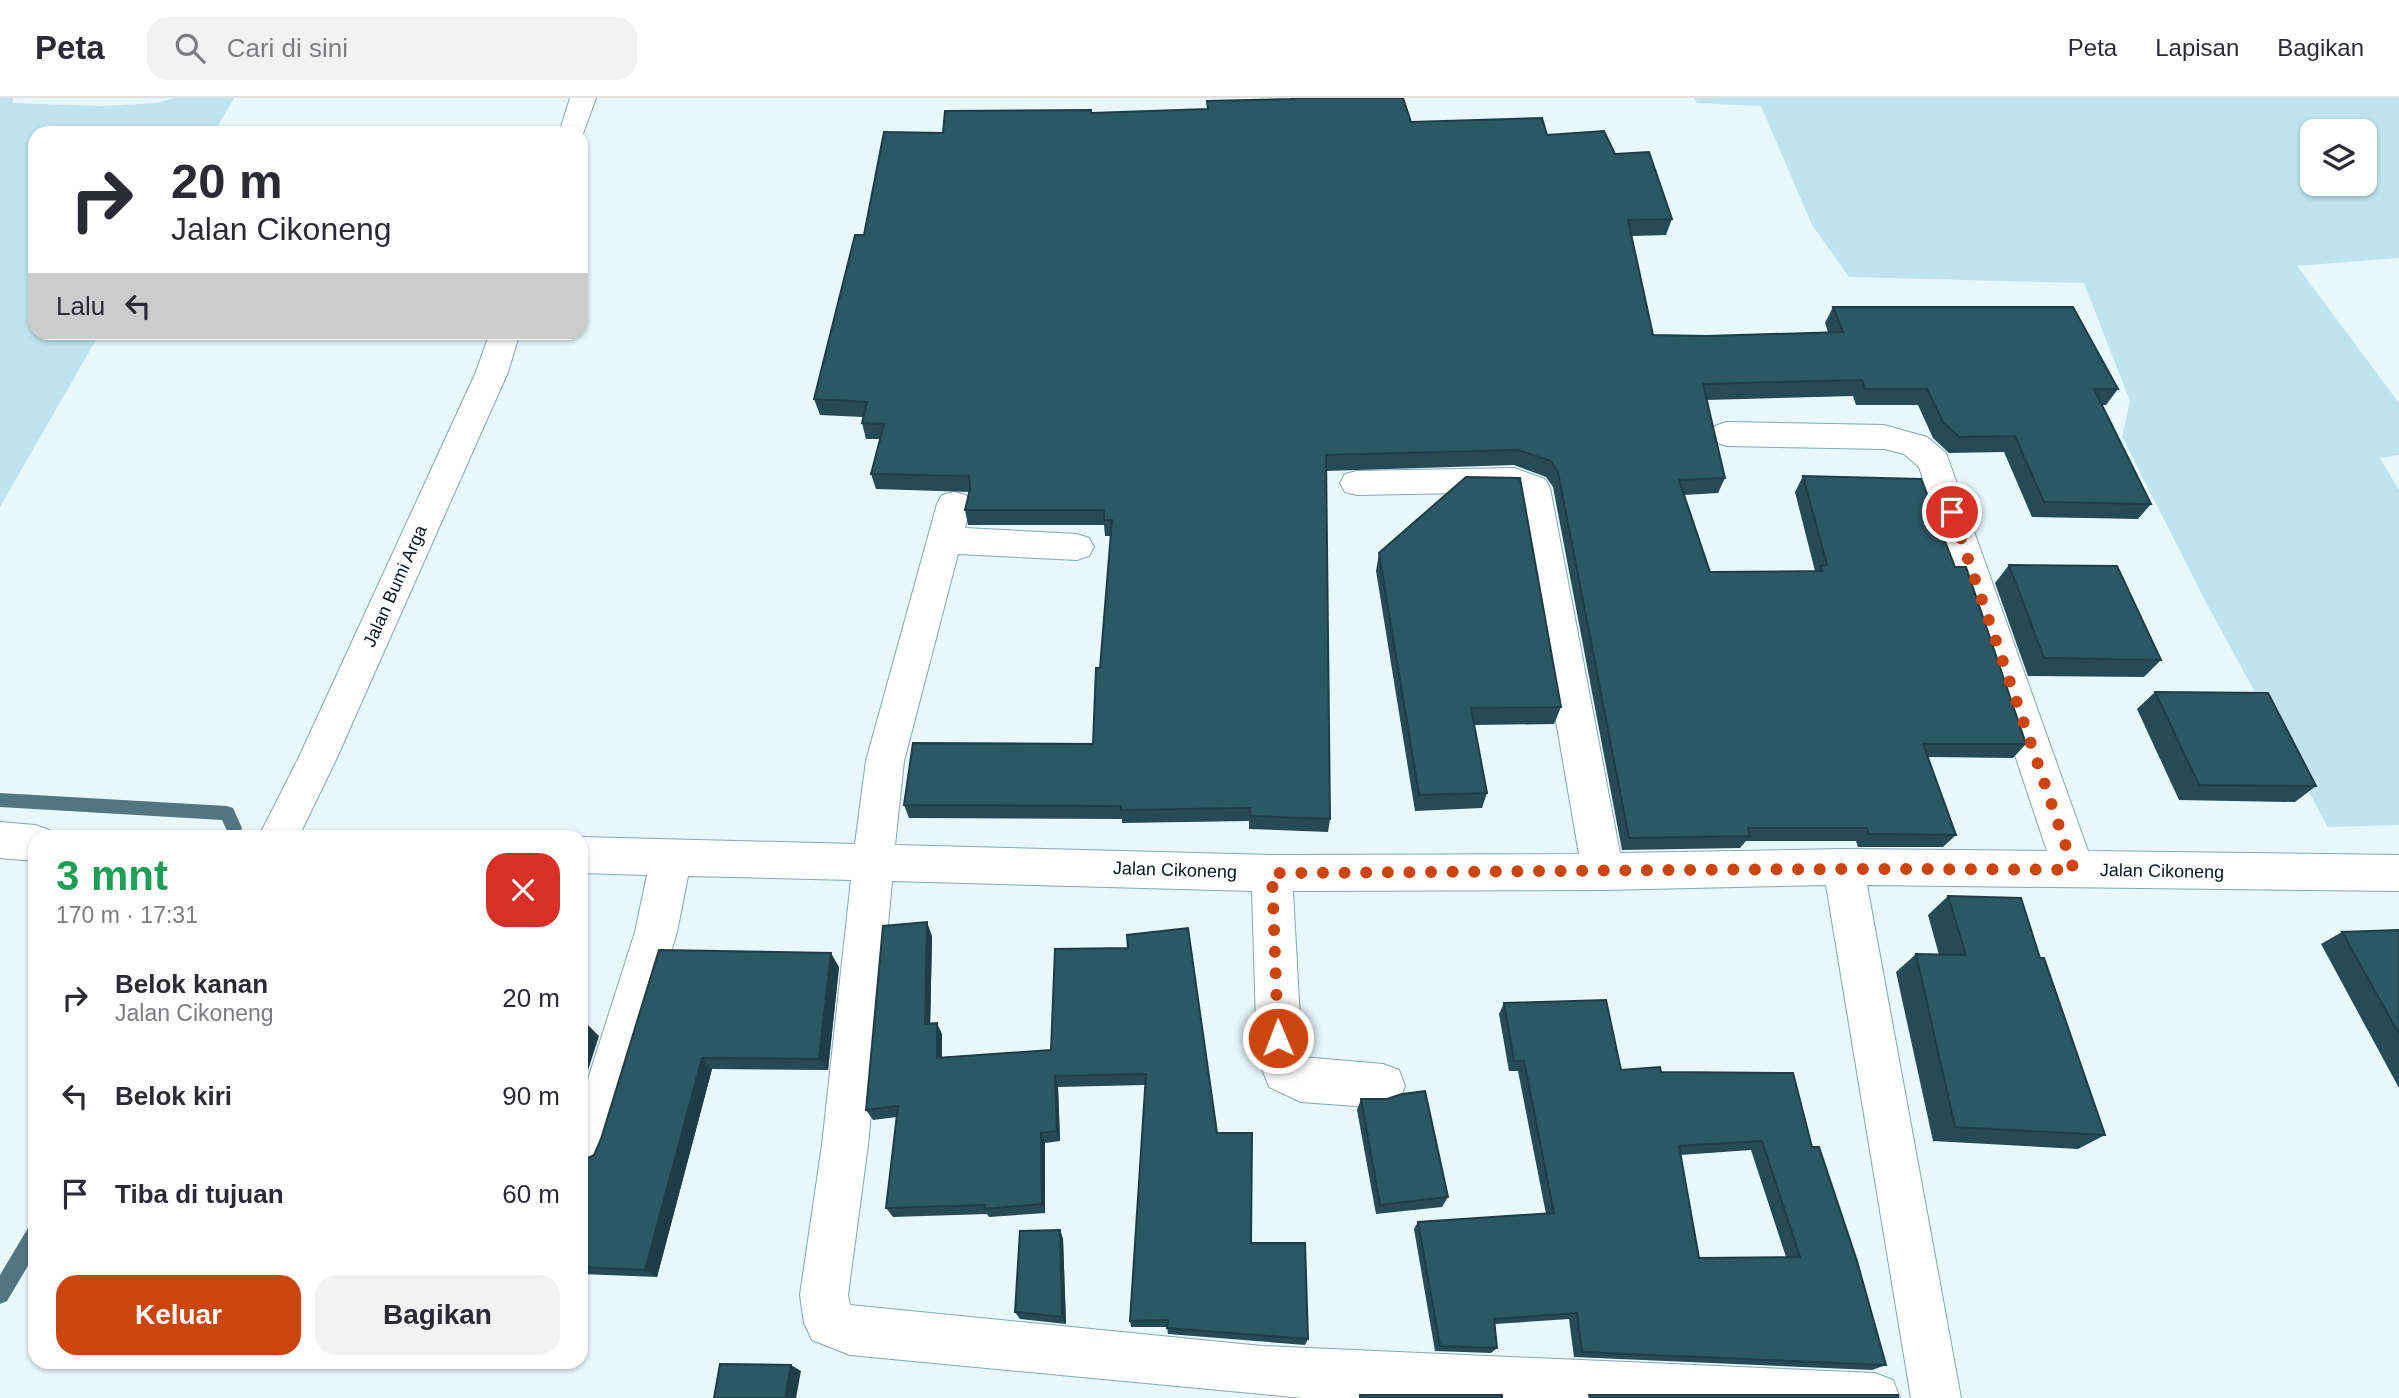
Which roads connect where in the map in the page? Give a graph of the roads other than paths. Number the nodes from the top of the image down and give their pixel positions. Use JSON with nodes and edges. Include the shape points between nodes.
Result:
{"nodes":[{"id":1,"x":583,"y":98,"type":"edge"},
{"id":2,"x":574,"y":126,"type":"edge"},
{"id":3,"x":502,"y":340,"type":"edge"},
{"id":4,"x":1726,"y":435,"type":"dead end"},
{"id":5,"x":1357,"y":483,"type":"dead end"},
{"id":6,"x":954,"y":504,"type":"dead end"},
{"id":7,"x":945,"y":540,"type":"junction"},
{"id":8,"x":1077,"y":547,"type":"dead end"},
{"id":9,"x":282,"y":830,"type":"edge"},
{"id":10,"x":0,"y":841,"type":"edge"},
{"id":11,"x":28,"y":843,"type":"edge"},
{"id":12,"x":588,"y":855,"type":"edge"},
{"id":13,"x":671,"y":860,"type":"junction"},
{"id":14,"x":873,"y":862,"type":"junction"},
{"id":15,"x":1843,"y":867,"type":"junction"},
{"id":16,"x":2074,"y":870,"type":"junction"},
{"id":17,"x":1603,"y":872,"type":"junction"},
{"id":18,"x":1272,"y":873,"type":"junction"},
{"id":19,"x":2399,"y":873,"type":"edge"},
{"id":20,"x":1383,"y":1086,"type":"dead end"},
{"id":21,"x":589,"y":1147,"type":"dead end"},
{"id":22,"x":1875,"y":1398,"type":"edge"},
{"id":23,"x":1936,"y":1398,"type":"edge"}],
"edges":[{"from":1,"to":2,"type":"street"},
{"from":3,"to":9,"type":"street","name":"Jalan Bumi Arga","via":[[492,372]]},
{"from":4,"to":16,"type":"street","via":[[1884,437],[1915,445],[1934,461]]},
{"from":5,"to":17,"type":"street","via":[[1514,480],[1533,488]]},
{"from":6,"to":7,"type":"street"},
{"from":7,"to":8,"type":"street"},
{"from":7,"to":14,"type":"street","via":[[885,761]]},
{"from":10,"to":11,"type":"street"},
{"from":12,"to":13,"type":"street","name":"Jalan Cikoneng"},
{"from":13,"to":14,"type":"street","name":"Jalan Cikoneng"},
{"from":13,"to":21,"type":"street","via":[[656,932]]},
{"from":14,"to":18,"type":"street","name":"Jalan Cikoneng"},
{"from":14,"to":22,"type":"street","via":[[845,1145],[824,1295],[829,1323],[850,1330],[1262,1371]]},
{"from":15,"to":16,"type":"street","name":"Jalan Cikoneng"},
{"from":15,"to":17,"type":"street","name":"Jalan Cikoneng"},
{"from":15,"to":23,"type":"street"},
{"from":16,"to":19,"type":"street","name":"Jalan Cikoneng"},
{"from":17,"to":18,"type":"street","name":"Jalan Cikoneng"},
{"from":18,"to":20,"type":"street","via":[[1282,1067],[1301,1080]]}]}
